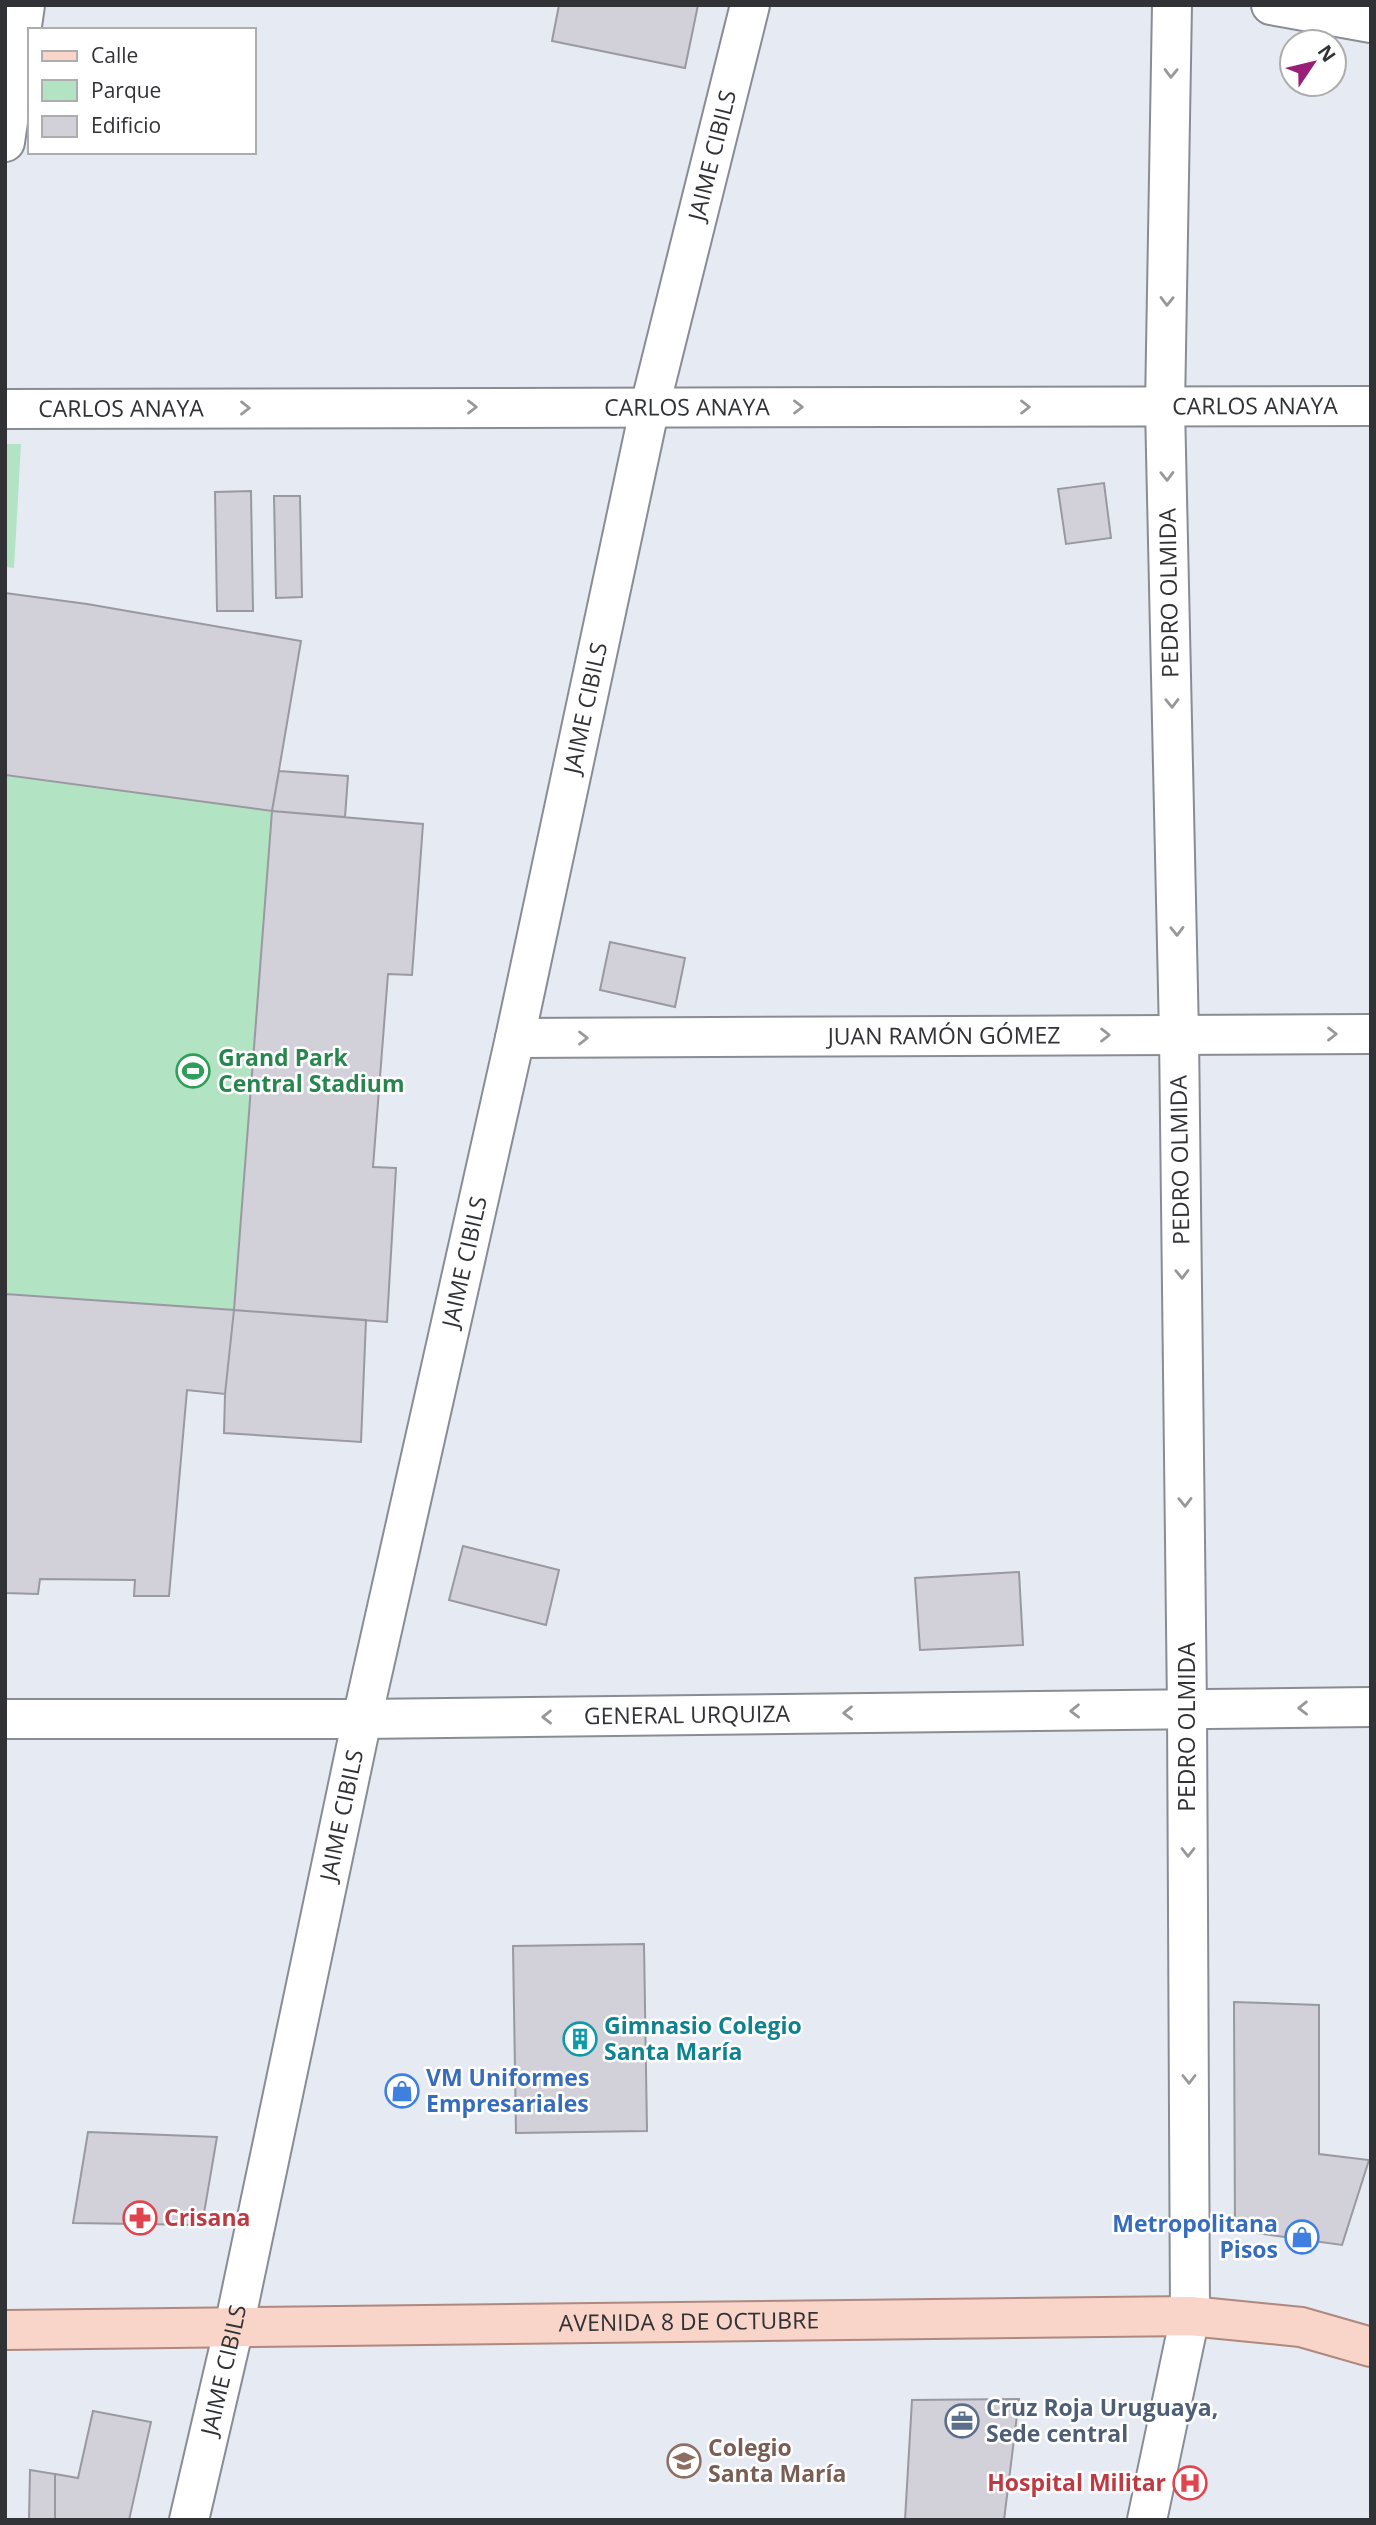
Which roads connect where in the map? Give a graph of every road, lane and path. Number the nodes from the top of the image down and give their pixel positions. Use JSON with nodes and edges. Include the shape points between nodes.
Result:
{"nodes":[{"id":1,"x":25,"y":5,"type":"edge"},
{"id":2,"x":750,"y":5,"type":"edge"},
{"id":3,"x":1172,"y":5,"type":"edge"},
{"id":4,"x":1271,"y":5,"type":"edge"},
{"id":5,"x":1371,"y":23,"type":"edge"},
{"id":6,"x":5,"y":142,"type":"edge"},
{"id":7,"x":650,"y":406,"type":"junction"},
{"id":8,"x":1371,"y":406,"type":"edge"},
{"id":9,"x":1165,"y":407,"type":"junction"},
{"id":10,"x":5,"y":409,"type":"edge"},
{"id":11,"x":1179,"y":1034,"type":"junction"},
{"id":12,"x":1371,"y":1034,"type":"edge"},
{"id":13,"x":515,"y":1038,"type":"junction"},
{"id":14,"x":1371,"y":1707,"type":"edge"},
{"id":15,"x":1187,"y":1709,"type":"junction"},
{"id":16,"x":5,"y":1719,"type":"edge"},
{"id":17,"x":362,"y":1719,"type":"junction"},
{"id":18,"x":1190,"y":2316,"type":"junction"},
{"id":19,"x":234,"y":2328,"type":"junction"},
{"id":20,"x":5,"y":2330,"type":"edge"},
{"id":21,"x":1371,"y":2347,"type":"edge"},
{"id":22,"x":189,"y":2520,"type":"edge"},
{"id":23,"x":1147,"y":2520,"type":"edge"}],
"edges":[{"from":1,"to":6,"type":"street"},
{"from":2,"to":7,"type":"street","name":"JAIME CIBILS"},
{"from":3,"to":9,"type":"street","name":"PEDRO OLMIDA","one_way":true},
{"from":4,"to":5,"type":"street"},
{"from":7,"to":9,"type":"street","name":"CARLOS ANAYA","one_way":true},
{"from":10,"to":7,"type":"street","name":"CARLOS ANAYA","one_way":true},
{"from":7,"to":13,"type":"street","name":"JAIME CIBILS"},
{"from":8,"to":9,"type":"street","name":"CARLOS ANAYA"},
{"from":9,"to":11,"type":"street","name":"PEDRO OLMIDA","one_way":true},
{"from":11,"to":12,"type":"street","name":"JUAN RAMÓN GÓMEZ","one_way":true},
{"from":13,"to":11,"type":"street","name":"JUAN RAMÓN GÓMEZ","one_way":true},
{"from":11,"to":15,"type":"street","name":"PEDRO OLMIDA","one_way":true},
{"from":13,"to":17,"type":"street","name":"JAIME CIBILS"},
{"from":14,"to":15,"type":"street","name":"GENERAL URQUIZA","one_way":true},
{"from":15,"to":17,"type":"street","name":"GENERAL URQUIZA","one_way":true},
{"from":15,"to":18,"type":"street","name":"PEDRO OLMIDA","one_way":true},
{"from":16,"to":17,"type":"street","name":"GENERAL URQUIZA"},
{"from":17,"to":19,"type":"street","name":"JAIME CIBILS"},
{"from":18,"to":19,"type":"main road","name":"AVENIDA 8 DE OCTUBRE"},
{"from":18,"to":21,"type":"main road","name":"AVENIDA 8 DE OCTUBRE","via":[[1301,2327]]},
{"from":18,"to":23,"type":"street","name":"PEDRO OLMIDA"},
{"from":19,"to":20,"type":"main road","name":"AVENIDA 8 DE OCTUBRE"},
{"from":19,"to":22,"type":"street","name":"JAIME CIBILS"}]}
